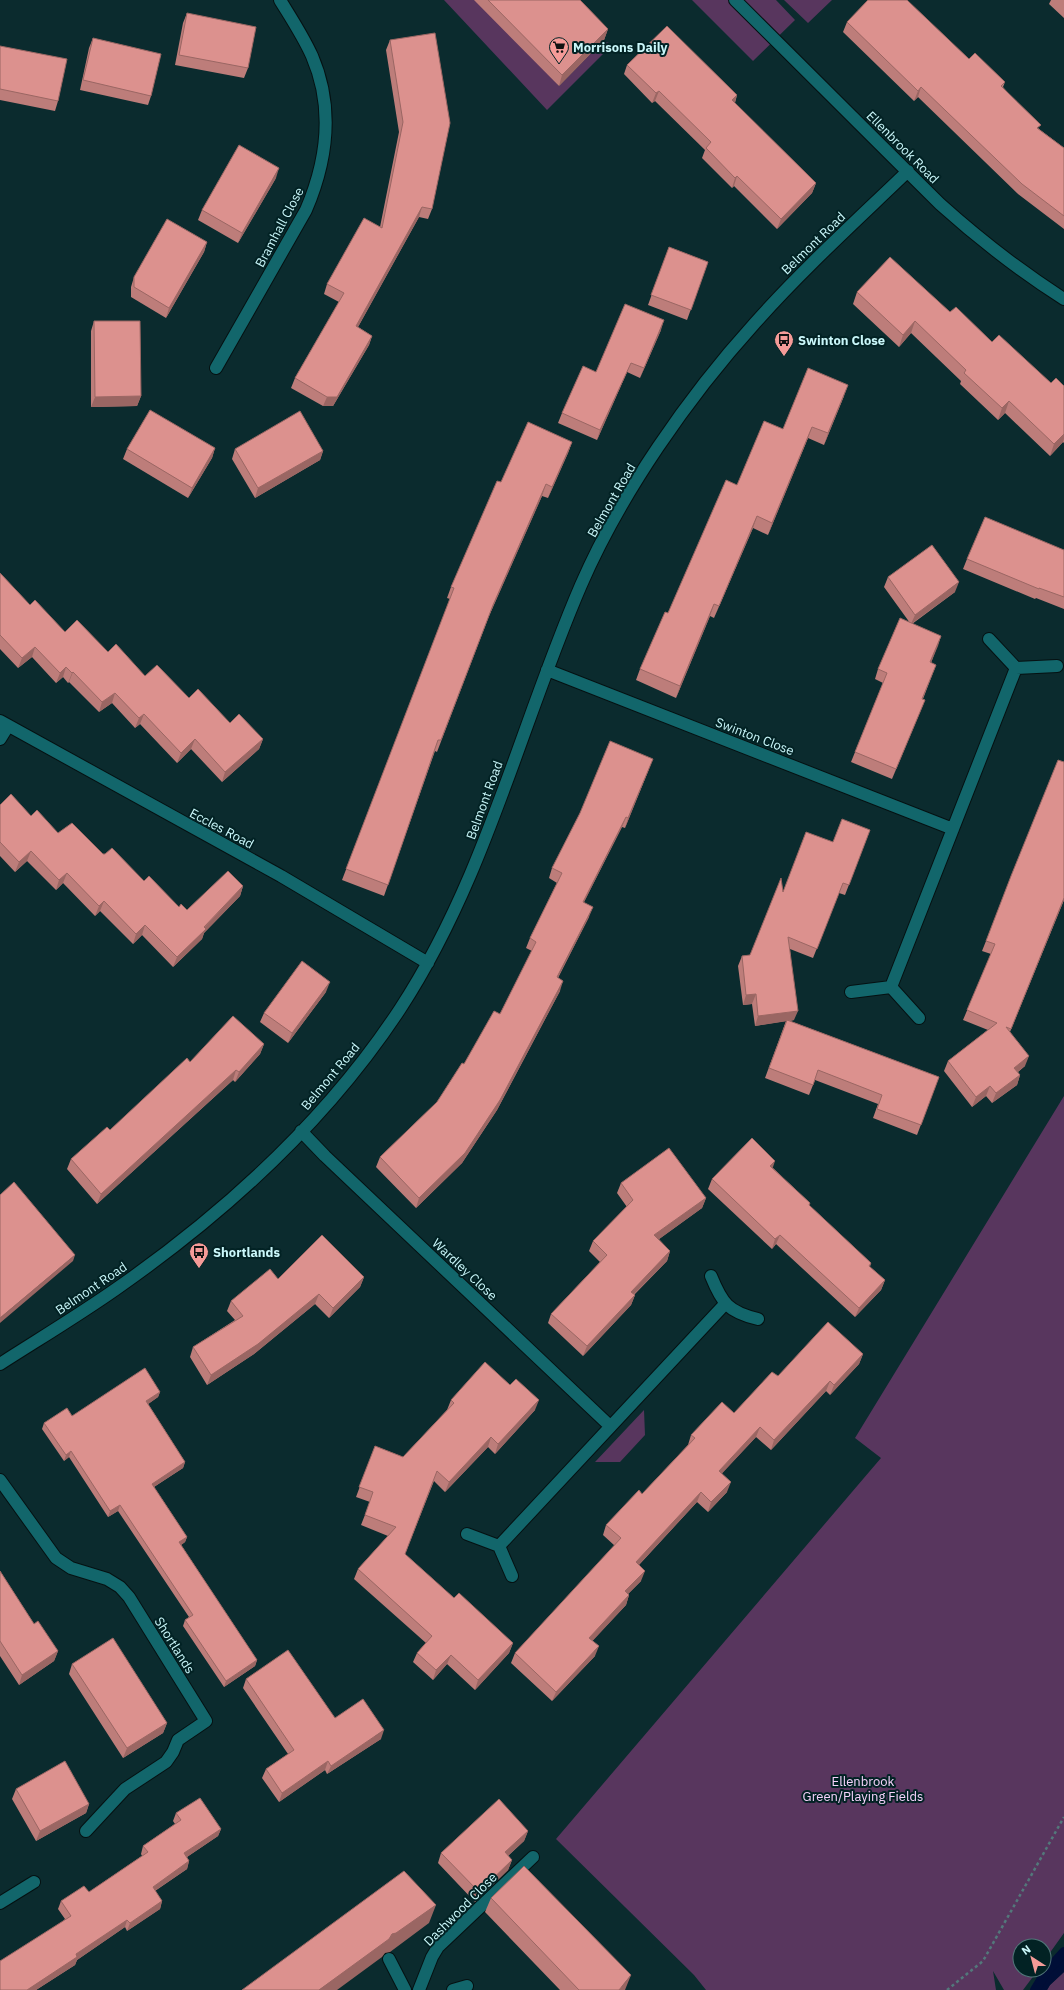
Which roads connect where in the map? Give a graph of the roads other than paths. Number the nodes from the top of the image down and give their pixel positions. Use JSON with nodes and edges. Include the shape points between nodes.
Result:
{"nodes":[{"id":1,"x":280,"y":0,"type":"edge"},
{"id":2,"x":735,"y":0,"type":"edge"},
{"id":3,"x":908,"y":171,"type":"junction"},
{"id":4,"x":1064,"y":299,"type":"edge"},
{"id":5,"x":216,"y":368,"type":"dead end"},
{"id":6,"x":989,"y":639,"type":"dead end"},
{"id":7,"x":1057,"y":666,"type":"dead end"},
{"id":8,"x":1016,"y":668,"type":"junction"},
{"id":9,"x":547,"y":670,"type":"junction"},
{"id":10,"x":4,"y":723,"type":"edge"},
{"id":11,"x":0,"y":739,"type":"edge"},
{"id":12,"x":953,"y":829,"type":"junction"},
{"id":13,"x":428,"y":963,"type":"junction"},
{"id":14,"x":891,"y":987,"type":"junction"},
{"id":15,"x":851,"y":992,"type":"dead end"},
{"id":16,"x":919,"y":1018,"type":"dead end"},
{"id":17,"x":301,"y":1131,"type":"junction"},
{"id":18,"x":711,"y":1276,"type":"dead end"},
{"id":19,"x":725,"y":1304,"type":"junction"},
{"id":20,"x":758,"y":1319,"type":"dead end"},
{"id":21,"x":0,"y":1364,"type":"edge"},
{"id":22,"x":610,"y":1426,"type":"junction"},
{"id":23,"x":0,"y":1480,"type":"edge"},
{"id":24,"x":467,"y":1534,"type":"dead end"},
{"id":25,"x":499,"y":1546,"type":"junction"},
{"id":26,"x":512,"y":1576,"type":"dead end"},
{"id":27,"x":86,"y":1830,"type":"dead end"},
{"id":28,"x":533,"y":1857,"type":"dead end"},
{"id":29,"x":34,"y":1882,"type":"dead end"},
{"id":30,"x":0,"y":1903,"type":"edge"},
{"id":31,"x":389,"y":1959,"type":"edge"},
{"id":32,"x":467,"y":1986,"type":"dead end"},
{"id":33,"x":405,"y":1990,"type":"edge"},
{"id":34,"x":419,"y":1990,"type":"edge"},
{"id":35,"x":453,"y":1990,"type":"edge"}],
"edges":[{"from":1,"to":5,"type":"street","name":"Bramhall Close","via":[[306,44],[323,92],[326,112],[324,150],[315,190],[306,210]]},
{"from":2,"to":3,"type":"street","name":"Ellenbrook Road"},
{"from":3,"to":4,"type":"street","name":"Ellenbrook Road","via":[[965,226],[1032,278]]},
{"from":3,"to":9,"type":"street","name":"Belmont Road","via":[[823,252],[753,325],[672,428],[620,508],[598,550]]},
{"from":6,"to":8,"type":"street"},
{"from":7,"to":8,"type":"street"},
{"from":8,"to":12,"type":"street"},
{"from":9,"to":12,"type":"street","name":"Swinton Close"},
{"from":9,"to":13,"type":"street","name":"Belmont Road","via":[[486,836],[460,900]]},
{"from":10,"to":11,"type":"street"},
{"from":10,"to":13,"type":"street","name":"Eccles Road","via":[[281,876]]},
{"from":12,"to":14,"type":"street"},
{"from":13,"to":17,"type":"street","name":"Belmont Road","via":[[400,1010],[363,1060]]},
{"from":14,"to":15,"type":"street"},
{"from":14,"to":16,"type":"street"},
{"from":17,"to":21,"type":"street","name":"Belmont Road","via":[[239,1192],[181,1241],[114,1290]]},
{"from":17,"to":22,"type":"street","name":"Wardley Close"},
{"from":18,"to":19,"type":"street"},
{"from":19,"to":20,"type":"street","via":[[737,1312]]},
{"from":19,"to":22,"type":"street"},
{"from":22,"to":25,"type":"street"},
{"from":23,"to":27,"type":"street","name":"Shortlands","via":[[56,1558],[71,1568],[107,1579],[120,1587],[129,1597],[206,1721],[178,1740],[166,1762],[125,1788]]},
{"from":24,"to":25,"type":"street"},
{"from":25,"to":26,"type":"street"},
{"from":28,"to":34,"type":"street","name":"Dashwood Close","via":[[438,1947]]},
{"from":29,"to":30,"type":"street"},
{"from":31,"to":33,"type":"street"},
{"from":32,"to":35,"type":"street"}]}
